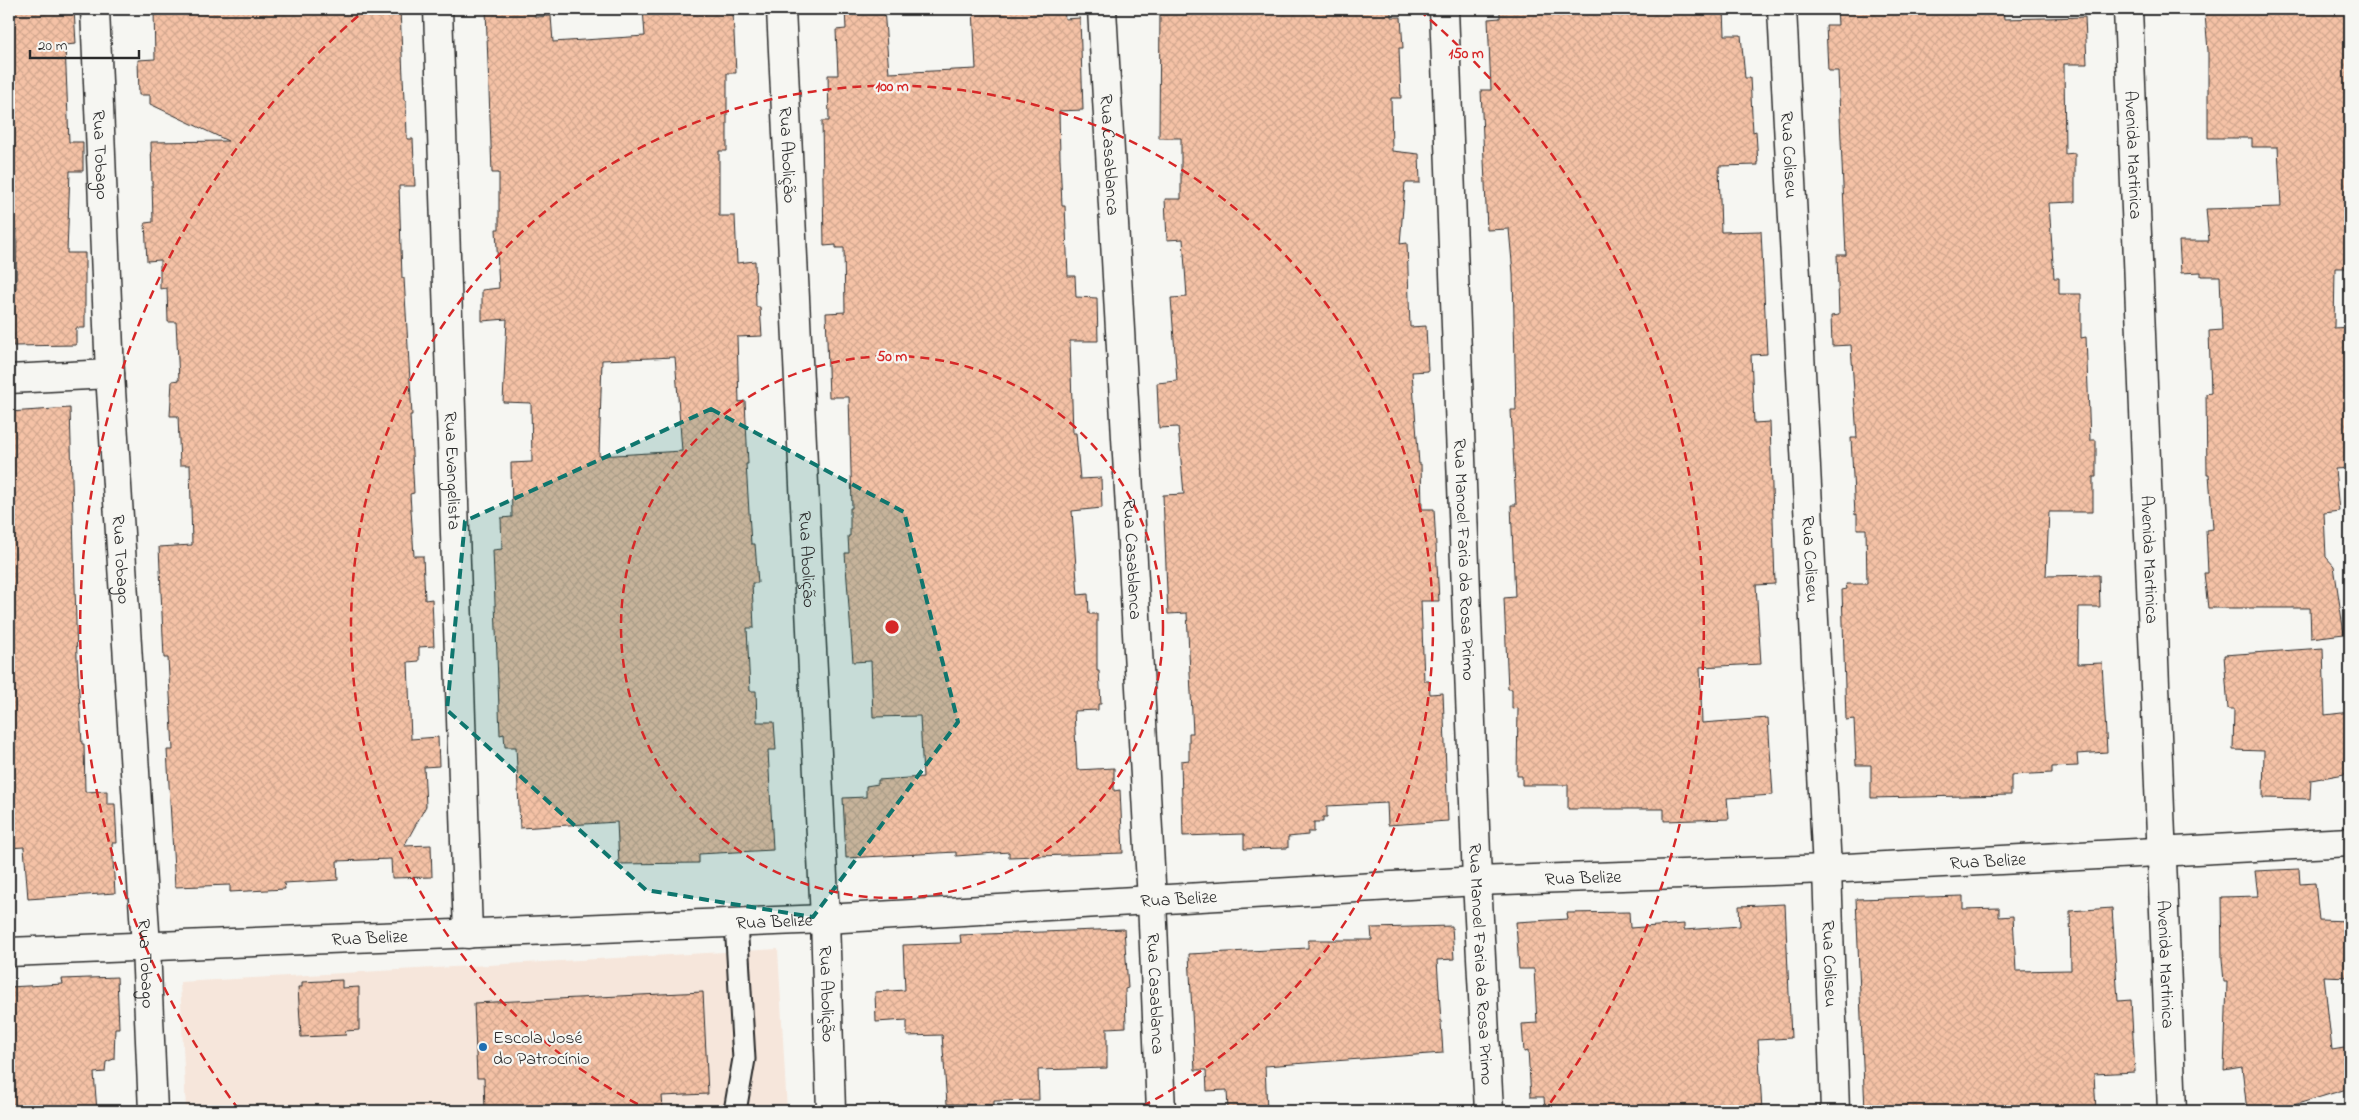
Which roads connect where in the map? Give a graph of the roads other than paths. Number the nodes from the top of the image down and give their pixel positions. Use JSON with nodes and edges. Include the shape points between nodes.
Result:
{"nodes":[{"id":1,"x":95,"y":9,"type":"edge"},
{"id":2,"x":438,"y":9,"type":"edge"},
{"id":3,"x":781,"y":9,"type":"edge"},
{"id":4,"x":1102,"y":9,"type":"edge"},
{"id":5,"x":1444,"y":9,"type":"edge"},
{"id":6,"x":1782,"y":9,"type":"edge"},
{"id":7,"x":2128,"y":9,"type":"edge"},
{"id":8,"x":110,"y":374,"type":"junction"},
{"id":9,"x":9,"y":379,"type":"edge"},
{"id":10,"x":2350,"y":842,"type":"edge"},
{"id":11,"x":2162,"y":852,"type":"junction"},
{"id":12,"x":1827,"y":869,"type":"junction"},
{"id":13,"x":1477,"y":882,"type":"junction"},
{"id":14,"x":1152,"y":901,"type":"junction"},
{"id":15,"x":825,"y":918,"type":"junction"},
{"id":16,"x":736,"y":922,"type":"junction"},
{"id":17,"x":468,"y":934,"type":"junction"},
{"id":18,"x":146,"y":947,"type":"junction"},
{"id":19,"x":9,"y":952,"type":"edge"},
{"id":20,"x":153,"y":1111,"type":"edge"},
{"id":21,"x":735,"y":1111,"type":"edge"},
{"id":22,"x":832,"y":1111,"type":"edge"},
{"id":23,"x":1160,"y":1111,"type":"edge"},
{"id":24,"x":1489,"y":1111,"type":"edge"},
{"id":25,"x":1835,"y":1111,"type":"edge"},
{"id":26,"x":2172,"y":1111,"type":"edge"}],
"edges":[{"from":1,"to":8,"type":"street","name":"Rua Tobago"},
{"from":2,"to":17,"type":"street","name":"Rua Evangelista"},
{"from":3,"to":15,"type":"street","name":"Rua Abolição"},
{"from":4,"to":14,"type":"street","name":"Rua Casablanca"},
{"from":5,"to":13,"type":"street","name":"Rua Manoel Faria da Rosa Primo"},
{"from":6,"to":12,"type":"street","name":"Rua Coliseu"},
{"from":7,"to":11,"type":"street","name":"Avenida Martinica"},
{"from":8,"to":9,"type":"street"},
{"from":8,"to":18,"type":"street","name":"Rua Tobago"},
{"from":10,"to":11,"type":"street","name":"Rua Belize"},
{"from":11,"to":12,"type":"street","name":"Rua Belize"},
{"from":11,"to":26,"type":"street","name":"Avenida Martinica"},
{"from":12,"to":13,"type":"street","name":"Rua Belize"},
{"from":12,"to":25,"type":"street","name":"Rua Coliseu"},
{"from":13,"to":14,"type":"street","name":"Rua Belize"},
{"from":13,"to":24,"type":"street","name":"Rua Manoel Faria da Rosa Primo"},
{"from":14,"to":15,"type":"street","name":"Rua Belize"},
{"from":14,"to":23,"type":"street","name":"Rua Casablanca"},
{"from":15,"to":16,"type":"street","name":"Rua Belize"},
{"from":15,"to":22,"type":"street","name":"Rua Abolição"},
{"from":16,"to":17,"type":"street","name":"Rua Belize"},
{"from":16,"to":21,"type":"lane","via":[[744,1059]]},
{"from":17,"to":18,"type":"street","name":"Rua Belize"},
{"from":18,"to":19,"type":"street","name":"Rua Belize"},
{"from":18,"to":20,"type":"street","name":"Rua Tobago"}]}
